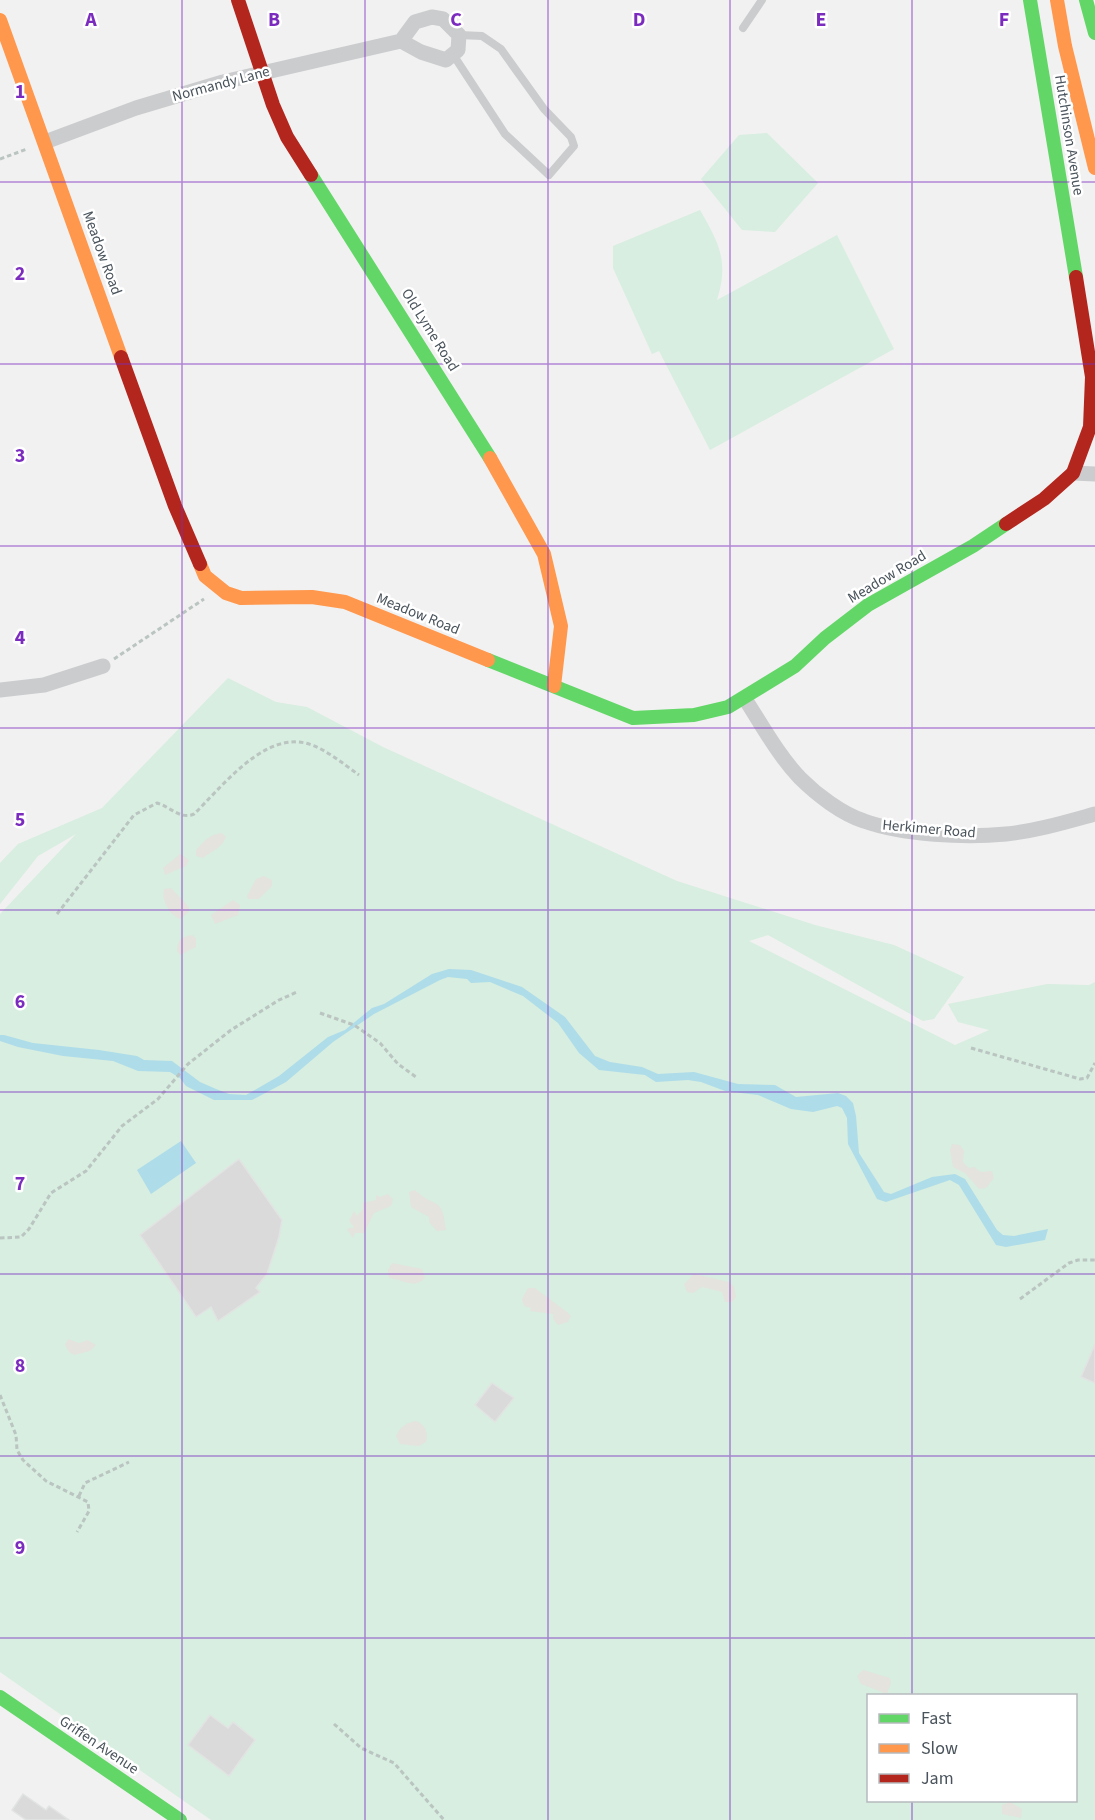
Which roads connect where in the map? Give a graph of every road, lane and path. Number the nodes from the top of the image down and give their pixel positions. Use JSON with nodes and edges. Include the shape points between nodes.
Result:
{"nodes":[{"id":1,"x":238,"y":0,"type":"edge"},
{"id":2,"x":762,"y":0,"type":"edge"},
{"id":3,"x":1030,"y":0,"type":"edge"},
{"id":4,"x":1057,"y":0,"type":"edge"},
{"id":5,"x":1066,"y":0,"type":"edge"},
{"id":6,"x":1086,"y":0,"type":"edge"},
{"id":7,"x":0,"y":20,"type":"edge"},
{"id":8,"x":743,"y":28,"type":"dead end"},
{"id":9,"x":1095,"y":33,"type":"edge"},
{"id":10,"x":459,"y":35,"type":"junction"},
{"id":11,"x":401,"y":41,"type":"junction"},
{"id":12,"x":1082,"y":55,"type":"dead end"},
{"id":13,"x":454,"y":56,"type":"junction"},
{"id":14,"x":263,"y":73,"type":"junction"},
{"id":15,"x":45,"y":142,"type":"junction"},
{"id":16,"x":0,"y":159,"type":"edge"},
{"id":17,"x":1095,"y":168,"type":"edge"},
{"id":18,"x":1094,"y":420,"type":"edge"},
{"id":19,"x":1073,"y":473,"type":"junction"},
{"id":20,"x":1095,"y":474,"type":"edge"},
{"id":21,"x":220,"y":588,"type":"junction"},
{"id":22,"x":103,"y":666,"type":"joint"},
{"id":23,"x":554,"y":686,"type":"junction"},
{"id":24,"x":0,"y":690,"type":"edge"},
{"id":25,"x":745,"y":699,"type":"junction"},
{"id":26,"x":358,"y":775,"type":"dead end"},
{"id":27,"x":1095,"y":814,"type":"edge"},
{"id":28,"x":57,"y":914,"type":"dead end"},
{"id":29,"x":297,"y":992,"type":"dead end"},
{"id":30,"x":320,"y":1013,"type":"dead end"},
{"id":31,"x":972,"y":1048,"type":"dead end"},
{"id":32,"x":1095,"y":1063,"type":"edge"},
{"id":33,"x":416,"y":1077,"type":"dead end"},
{"id":34,"x":0,"y":1238,"type":"edge"},
{"id":35,"x":1095,"y":1260,"type":"edge"},
{"id":36,"x":1020,"y":1299,"type":"dead end"},
{"id":37,"x":0,"y":1395,"type":"edge"},
{"id":38,"x":129,"y":1462,"type":"dead end"},
{"id":39,"x":79,"y":1496,"type":"junction"},
{"id":40,"x":77,"y":1532,"type":"dead end"},
{"id":41,"x":0,"y":1697,"type":"edge"},
{"id":42,"x":334,"y":1724,"type":"dead end"},
{"id":43,"x":180,"y":1820,"type":"edge"},
{"id":44,"x":444,"y":1820,"type":"edge"}],
"edges":[{"from":1,"to":14,"type":"main road","name":"Old Lyme Road"},
{"from":2,"to":8,"type":"lane"},
{"from":3,"to":18,"type":"main road","name":"Hutchinson Avenue","via":[[1092,377]]},
{"from":4,"to":17,"type":"main road"},
{"from":5,"to":12,"type":"main road"},
{"from":6,"to":9,"type":"main road"},
{"from":7,"to":15,"type":"main road","name":"Meadow Road"},
{"from":10,"to":11,"type":"street","via":[[443,19],[423,18],[407,30]]},
{"from":10,"to":13,"type":"street","via":[[461,43]]},
{"from":10,"to":13,"type":"lane","via":[[482,36],[501,49],[544,109],[571,137],[571,152],[549,175],[505,134]]},
{"from":11,"to":13,"type":"street","via":[[436,58],[446,60]]},
{"from":11,"to":14,"type":"street","name":"Normandy Lane"},
{"from":14,"to":15,"type":"street","name":"Normandy Lane","via":[[136,108]]},
{"from":14,"to":23,"type":"main road","name":"Old Lyme Road","via":[[287,137],[481,442],[544,554],[561,626]]},
{"from":15,"to":16,"type":"path"},
{"from":15,"to":21,"type":"main road","name":"Meadow Road","via":[[176,506],[205,576]]},
{"from":18,"to":19,"type":"main road","name":"Meadow Road"},
{"from":19,"to":20,"type":"street"},
{"from":19,"to":25,"type":"main road","name":"Meadow Road","via":[[1022,515],[868,605],[795,666]]},
{"from":21,"to":22,"type":"path"},
{"from":21,"to":23,"type":"main road","name":"Meadow Road","via":[[241,598],[312,597],[345,602]]},
{"from":22,"to":24,"type":"street","via":[[44,685]]},
{"from":23,"to":25,"type":"main road","name":"Meadow Road","via":[[633,718],[693,715]]},
{"from":25,"to":27,"type":"street","name":"Herkimer Road","via":[[801,779],[823,798],[862,821],[939,833],[1004,834]]},
{"from":26,"to":28,"type":"path","via":[[328,754],[300,742],[273,746],[243,765],[194,814],[180,816],[158,803],[134,815]]},
{"from":29,"to":34,"type":"path","via":[[215,1041],[159,1099],[122,1126],[86,1171],[51,1193],[21,1237]]},
{"from":30,"to":33,"type":"path","via":[[361,1030]]},
{"from":31,"to":32,"type":"path","via":[[1080,1079],[1087,1078]]},
{"from":35,"to":36,"type":"path","via":[[1069,1263]]},
{"from":37,"to":39,"type":"path","via":[[23,1460],[46,1481]]},
{"from":38,"to":39,"type":"path","via":[[85,1482]]},
{"from":39,"to":40,"type":"path","via":[[88,1502],[89,1511]]},
{"from":41,"to":43,"type":"main road","name":"Griffen Avenue"},
{"from":42,"to":44,"type":"path","via":[[361,1748],[394,1763]]}]}
